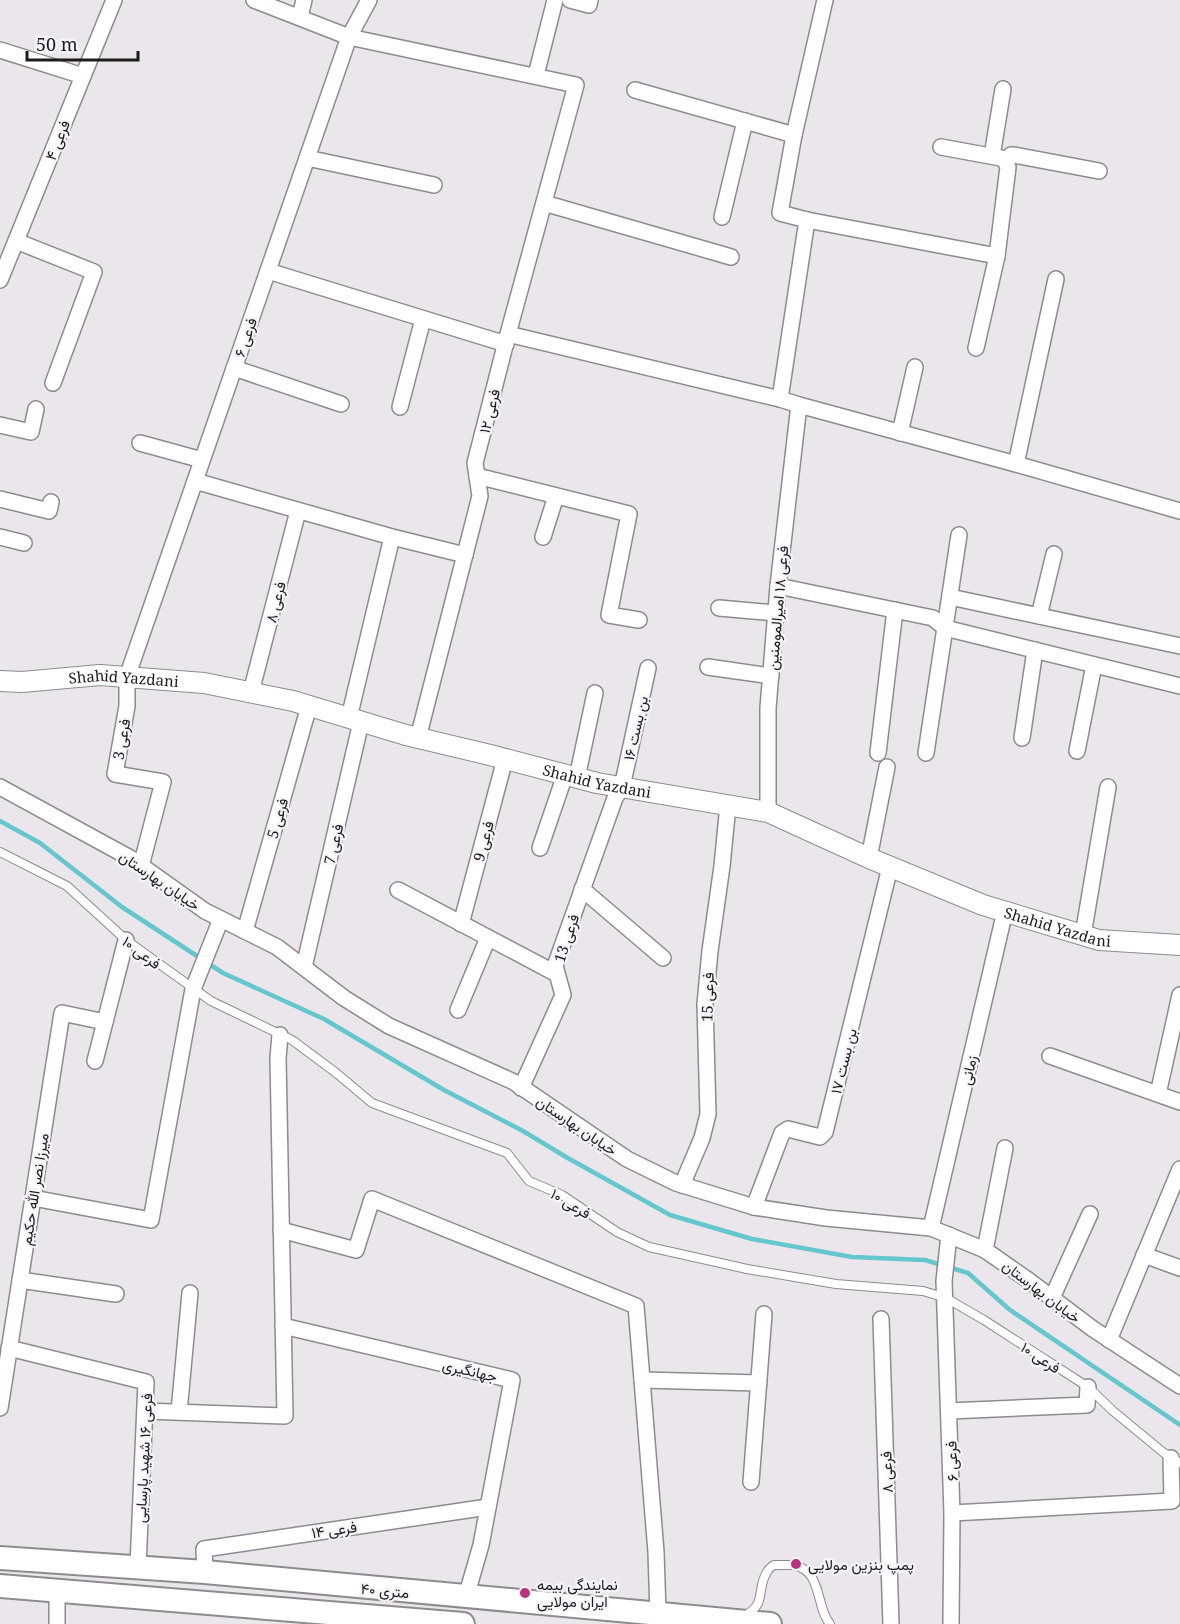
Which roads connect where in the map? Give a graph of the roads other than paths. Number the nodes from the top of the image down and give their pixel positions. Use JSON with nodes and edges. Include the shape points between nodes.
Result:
{"nodes":[{"id":1,"x":114,"y":0,"type":"edge"},
{"id":2,"x":254,"y":0,"type":"edge"},
{"id":3,"x":304,"y":0,"type":"edge"},
{"id":4,"x":369,"y":0,"type":"edge"},
{"id":5,"x":555,"y":0,"type":"edge"},
{"id":6,"x":570,"y":0,"type":"edge"},
{"id":7,"x":590,"y":0,"type":"edge"},
{"id":8,"x":825,"y":0,"type":"edge"},
{"id":9,"x":300,"y":17,"type":"junction"},
{"id":10,"x":349,"y":37,"type":"junction"},
{"id":11,"x":0,"y":50,"type":"edge"},
{"id":12,"x":536,"y":75,"type":"junction"},
{"id":13,"x":83,"y":76,"type":"junction"},
{"id":14,"x":1003,"y":89,"type":"dead end"},
{"id":15,"x":635,"y":90,"type":"dead end"},
{"id":16,"x":745,"y":121,"type":"junction"},
{"id":17,"x":794,"y":135,"type":"junction"},
{"id":18,"x":941,"y":147,"type":"dead end"},
{"id":19,"x":308,"y":158,"type":"junction"},
{"id":20,"x":998,"y":159,"type":"junction"},
{"id":21,"x":1099,"y":171,"type":"dead end"},
{"id":22,"x":434,"y":185,"type":"dead end"},
{"id":23,"x":544,"y":203,"type":"junction"},
{"id":24,"x":722,"y":217,"type":"dead end"},
{"id":25,"x":807,"y":220,"type":"junction"},
{"id":26,"x":16,"y":241,"type":"junction"},
{"id":27,"x":731,"y":256,"type":"dead end"},
{"id":28,"x":997,"y":256,"type":"junction"},
{"id":29,"x":268,"y":271,"type":"junction"},
{"id":30,"x":1056,"y":279,"type":"dead end"},
{"id":31,"x":0,"y":280,"type":"edge"},
{"id":32,"x":423,"y":319,"type":"junction"},
{"id":33,"x":507,"y":339,"type":"junction"},
{"id":34,"x":976,"y":348,"type":"dead end"},
{"id":35,"x":915,"y":367,"type":"dead end"},
{"id":36,"x":234,"y":368,"type":"junction"},
{"id":37,"x":53,"y":382,"type":"dead end"},
{"id":38,"x":780,"y":399,"type":"junction"},
{"id":39,"x":341,"y":404,"type":"dead end"},
{"id":40,"x":799,"y":405,"type":"junction"},
{"id":41,"x":400,"y":407,"type":"dead end"},
{"id":42,"x":36,"y":409,"type":"dead end"},
{"id":43,"x":0,"y":425,"type":"edge"},
{"id":44,"x":900,"y":433,"type":"junction"},
{"id":45,"x":140,"y":443,"type":"dead end"},
{"id":46,"x":202,"y":460,"type":"junction"},
{"id":47,"x":1016,"y":464,"type":"junction"},
{"id":48,"x":477,"y":476,"type":"junction"},
{"id":49,"x":195,"y":481,"type":"junction"},
{"id":50,"x":556,"y":496,"type":"junction"},
{"id":51,"x":51,"y":502,"type":"dead end"},
{"id":52,"x":1,"y":504,"type":"edge"},
{"id":53,"x":298,"y":511,"type":"junction"},
{"id":54,"x":1180,"y":511,"type":"edge"},
{"id":55,"x":959,"y":535,"type":"dead end"},
{"id":56,"x":0,"y":537,"type":"edge"},
{"id":57,"x":392,"y":537,"type":"junction"},
{"id":58,"x":543,"y":537,"type":"dead end"},
{"id":59,"x":24,"y":543,"type":"dead end"},
{"id":60,"x":1054,"y":554,"type":"dead end"},
{"id":61,"x":465,"y":555,"type":"junction"},
{"id":62,"x":778,"y":586,"type":"junction"},
{"id":63,"x":950,"y":597,"type":"junction"},
{"id":64,"x":718,"y":608,"type":"dead end"},
{"id":65,"x":895,"y":610,"type":"junction"},
{"id":66,"x":776,"y":613,"type":"junction"},
{"id":67,"x":1039,"y":616,"type":"junction"},
{"id":68,"x":639,"y":620,"type":"dead end"},
{"id":69,"x":945,"y":628,"type":"junction"},
{"id":70,"x":1180,"y":646,"type":"edge"},
{"id":71,"x":1035,"y":650,"type":"junction"},
{"id":72,"x":1094,"y":665,"type":"junction"},
{"id":73,"x":708,"y":667,"type":"dead end"},
{"id":74,"x":648,"y":668,"type":"dead end"},
{"id":75,"x":771,"y":676,"type":"junction"},
{"id":76,"x":127,"y":677,"type":"junction"},
{"id":77,"x":0,"y":681,"type":"edge"},
{"id":78,"x":1180,"y":686,"type":"edge"},
{"id":79,"x":251,"y":692,"type":"junction"},
{"id":80,"x":595,"y":693,"type":"dead end"},
{"id":81,"x":309,"y":706,"type":"junction"},
{"id":82,"x":355,"y":720,"type":"junction"},
{"id":83,"x":418,"y":738,"type":"junction"},
{"id":84,"x":1022,"y":738,"type":"dead end"},
{"id":85,"x":1077,"y":752,"type":"dead end"},
{"id":86,"x":878,"y":753,"type":"dead end"},
{"id":87,"x":926,"y":753,"type":"dead end"},
{"id":88,"x":505,"y":759,"type":"junction"},
{"id":89,"x":887,"y":767,"type":"dead end"},
{"id":90,"x":571,"y":776,"type":"junction"},
{"id":91,"x":0,"y":787,"type":"edge"},
{"id":92,"x":1108,"y":787,"type":"dead end"},
{"id":93,"x":621,"y":788,"type":"junction"},
{"id":94,"x":728,"y":805,"type":"junction"},
{"id":95,"x":768,"y":812,"type":"junction"},
{"id":96,"x":540,"y":848,"type":"dead end"},
{"id":97,"x":0,"y":852,"type":"edge"},
{"id":98,"x":869,"y":858,"type":"junction"},
{"id":99,"x":141,"y":866,"type":"junction"},
{"id":100,"x":890,"y":867,"type":"junction"},
{"id":101,"x":398,"y":890,"type":"dead end"},
{"id":102,"x":582,"y":890,"type":"junction"},
{"id":103,"x":1005,"y":911,"type":"junction"},
{"id":104,"x":221,"y":919,"type":"junction"},
{"id":105,"x":461,"y":924,"type":"junction"},
{"id":106,"x":245,"y":931,"type":"junction"},
{"id":107,"x":1083,"y":935,"type":"junction"},
{"id":108,"x":488,"y":938,"type":"junction"},
{"id":109,"x":126,"y":940,"type":"junction"},
{"id":110,"x":1180,"y":945,"type":"edge"},
{"id":111,"x":663,"y":958,"type":"dead end"},
{"id":112,"x":304,"y":967,"type":"junction"},
{"id":113,"x":557,"y":974,"type":"junction"},
{"id":114,"x":195,"y":985,"type":"junction"},
{"id":115,"x":1180,"y":995,"type":"edge"},
{"id":116,"x":458,"y":1010,"type":"dead end"},
{"id":117,"x":105,"y":1022,"type":"junction"},
{"id":118,"x":280,"y":1035,"type":"junction"},
{"id":119,"x":1050,"y":1056,"type":"dead end"},
{"id":120,"x":95,"y":1061,"type":"dead end"},
{"id":121,"x":521,"y":1088,"type":"junction"},
{"id":122,"x":1158,"y":1094,"type":"junction"},
{"id":123,"x":1180,"y":1102,"type":"edge"},
{"id":124,"x":1005,"y":1148,"type":"dead end"},
{"id":125,"x":1180,"y":1169,"type":"edge"},
{"id":126,"x":682,"y":1185,"type":"junction"},
{"id":127,"x":33,"y":1198,"type":"junction"},
{"id":128,"x":754,"y":1207,"type":"junction"},
{"id":129,"x":1090,"y":1214,"type":"dead end"},
{"id":130,"x":931,"y":1228,"type":"junction"},
{"id":131,"x":281,"y":1230,"type":"junction"},
{"id":132,"x":948,"y":1243,"type":"junction"},
{"id":133,"x":985,"y":1250,"type":"junction"},
{"id":134,"x":1144,"y":1255,"type":"junction"},
{"id":135,"x":1180,"y":1268,"type":"edge"},
{"id":136,"x":20,"y":1280,"type":"junction"},
{"id":137,"x":190,"y":1293,"type":"dead end"},
{"id":138,"x":116,"y":1294,"type":"dead end"},
{"id":139,"x":946,"y":1298,"type":"junction"},
{"id":140,"x":1052,"y":1298,"type":"junction"},
{"id":141,"x":764,"y":1314,"type":"dead end"},
{"id":142,"x":881,"y":1319,"type":"dead end"},
{"id":143,"x":283,"y":1326,"type":"junction"},
{"id":144,"x":7,"y":1340,"type":"edge"},
{"id":145,"x":1109,"y":1340,"type":"junction"},
{"id":146,"x":642,"y":1380,"type":"junction"},
{"id":147,"x":759,"y":1383,"type":"junction"},
{"id":148,"x":1180,"y":1386,"type":"edge"},
{"id":149,"x":1088,"y":1387,"type":"junction"},
{"id":150,"x":0,"y":1408,"type":"edge"},
{"id":151,"x":145,"y":1411,"type":"junction"},
{"id":152,"x":949,"y":1411,"type":"junction"},
{"id":153,"x":179,"y":1412,"type":"junction"},
{"id":154,"x":1176,"y":1461,"type":"edge"},
{"id":155,"x":751,"y":1482,"type":"dead end"},
{"id":156,"x":488,"y":1507,"type":"junction"},
{"id":157,"x":952,"y":1513,"type":"junction"},
{"id":158,"x":0,"y":1558,"type":"edge"},
{"id":159,"x":138,"y":1566,"type":"junction"},
{"id":160,"x":205,"y":1572,"type":"junction"},
{"id":161,"x":0,"y":1586,"type":"edge"},
{"id":162,"x":369,"y":1588,"type":"junction"},
{"id":163,"x":57,"y":1590,"type":"junction"},
{"id":164,"x":466,"y":1597,"type":"junction"},
{"id":165,"x":658,"y":1614,"type":"junction"},
{"id":166,"x":367,"y":1617,"type":"junction"},
{"id":167,"x":736,"y":1621,"type":"junction"},
{"id":168,"x":422,"y":1622,"type":"edge"},
{"id":169,"x":56,"y":1624,"type":"edge"},
{"id":170,"x":463,"y":1624,"type":"edge"},
{"id":171,"x":770,"y":1624,"type":"edge"},
{"id":172,"x":830,"y":1624,"type":"edge"},
{"id":173,"x":891,"y":1624,"type":"edge"},
{"id":174,"x":951,"y":1624,"type":"edge"}],
"edges":[{"from":1,"to":13,"type":"street","name":"فرعی ۴"},
{"from":2,"to":9,"type":"street"},
{"from":3,"to":9,"type":"street"},
{"from":4,"to":10,"type":"street","name":"فرعی ۶"},
{"from":5,"to":12,"type":"street"},
{"from":6,"to":7,"type":"street","via":[[589,5]]},
{"from":8,"to":17,"type":"street"},
{"from":9,"to":10,"type":"street"},
{"from":10,"to":12,"type":"street"},
{"from":10,"to":19,"type":"street","name":"فرعی ۶"},
{"from":11,"to":13,"type":"street"},
{"from":12,"to":23,"type":"street","name":"فرعی ۱۲","via":[[576,85]]},
{"from":13,"to":26,"type":"street","name":"فرعی ۴"},
{"from":14,"to":20,"type":"street"},
{"from":15,"to":16,"type":"street"},
{"from":16,"to":17,"type":"street"},
{"from":16,"to":24,"type":"street"},
{"from":17,"to":25,"type":"street","via":[[780,213]]},
{"from":18,"to":20,"type":"street"},
{"from":19,"to":22,"type":"street"},
{"from":19,"to":29,"type":"street","name":"فرعی ۶"},
{"from":20,"to":21,"type":"street","via":[[1014,154]]},
{"from":20,"to":28,"type":"street","via":[[1008,167]]},
{"from":23,"to":27,"type":"street"},
{"from":23,"to":33,"type":"street","name":"فرعی ۱۲"},
{"from":25,"to":28,"type":"street"},
{"from":25,"to":38,"type":"street"},
{"from":26,"to":31,"type":"street","name":"فرعی ۴"},
{"from":26,"to":37,"type":"street","via":[[94,272]]},
{"from":28,"to":34,"type":"street"},
{"from":29,"to":32,"type":"street"},
{"from":29,"to":36,"type":"street","name":"فرعی ۶"},
{"from":30,"to":47,"type":"street"},
{"from":32,"to":33,"type":"street"},
{"from":32,"to":41,"type":"street"},
{"from":33,"to":38,"type":"street"},
{"from":33,"to":48,"type":"street","name":"فرعی ۱۲","via":[[475,463]]},
{"from":35,"to":44,"type":"street"},
{"from":36,"to":39,"type":"street"},
{"from":36,"to":46,"type":"street","name":"فرعی ۶"},
{"from":38,"to":40,"type":"street"},
{"from":40,"to":44,"type":"street"},
{"from":40,"to":62,"type":"street","name":"فرعی ۱۸ امیرالمومنین"},
{"from":42,"to":43,"type":"street","via":[[31,432]]},
{"from":44,"to":47,"type":"street"},
{"from":45,"to":46,"type":"street"},
{"from":46,"to":49,"type":"street","name":"فرعی ۶"},
{"from":47,"to":54,"type":"street"},
{"from":48,"to":50,"type":"street"},
{"from":48,"to":61,"type":"street","name":"فرعی ۱۲","via":[[480,496]]},
{"from":49,"to":53,"type":"street"},
{"from":49,"to":76,"type":"street","name":"فرعی ۶"},
{"from":50,"to":58,"type":"street"},
{"from":50,"to":68,"type":"street","via":[[629,514],[609,615]]},
{"from":51,"to":52,"type":"street","via":[[49,511]]},
{"from":53,"to":57,"type":"street"},
{"from":53,"to":79,"type":"street","name":"فرعی ۸"},
{"from":55,"to":63,"type":"street"},
{"from":56,"to":59,"type":"street"},
{"from":57,"to":61,"type":"street"},
{"from":57,"to":82,"type":"street"},
{"from":60,"to":67,"type":"street"},
{"from":61,"to":83,"type":"street","name":"فرعی ۱۲"},
{"from":62,"to":65,"type":"street"},
{"from":62,"to":66,"type":"street","name":"فرعی ۱۸ امیرالمومنین"},
{"from":63,"to":67,"type":"street"},
{"from":63,"to":69,"type":"street"},
{"from":64,"to":66,"type":"street"},
{"from":65,"to":69,"type":"street","via":[[933,618]]},
{"from":65,"to":86,"type":"street"},
{"from":66,"to":75,"type":"street","name":"فرعی ۱۸ امیرالمومنین"},
{"from":67,"to":70,"type":"street"},
{"from":69,"to":71,"type":"street"},
{"from":69,"to":87,"type":"street"},
{"from":71,"to":72,"type":"street"},
{"from":71,"to":84,"type":"street"},
{"from":72,"to":78,"type":"street"},
{"from":72,"to":85,"type":"street"},
{"from":73,"to":75,"type":"street"},
{"from":74,"to":93,"type":"street","name":"بن بست ۱۶"},
{"from":75,"to":95,"type":"street","name":"فرعی ۱۸ امیرالمومنین"},
{"from":76,"to":77,"type":"street","name":"Shahid Yazdani"},
{"from":76,"to":79,"type":"street","name":"Shahid Yazdani","via":[[204,683]]},
{"from":76,"to":99,"type":"street","name":"فرعی 3","via":[[127,706],[115,774],[163,782]]},
{"from":79,"to":81,"type":"street","name":"Shahid Yazdani"},
{"from":80,"to":90,"type":"street"},
{"from":81,"to":82,"type":"street","name":"Shahid Yazdani"},
{"from":81,"to":106,"type":"street","name":"فرعی 5"},
{"from":82,"to":83,"type":"street","name":"Shahid Yazdani"},
{"from":82,"to":112,"type":"street","name":"فرعی 7"},
{"from":83,"to":88,"type":"street","name":"Shahid Yazdani"},
{"from":88,"to":90,"type":"street","name":"Shahid Yazdani"},
{"from":88,"to":105,"type":"street","name":"فرعی 9"},
{"from":89,"to":98,"type":"street"},
{"from":90,"to":93,"type":"street","name":"Shahid Yazdani"},
{"from":90,"to":96,"type":"street"},
{"from":91,"to":99,"type":"street","name":"خیابان بهارستان"},
{"from":92,"to":107,"type":"street"},
{"from":93,"to":94,"type":"street","name":"Shahid Yazdani"},
{"from":93,"to":102,"type":"street","name":"فرعی 13"},
{"from":94,"to":95,"type":"street","name":"Shahid Yazdani"},
{"from":94,"to":126,"type":"street","name":"فرعی 15","via":[[705,1004],[708,1114]]},
{"from":95,"to":98,"type":"street","name":"Shahid Yazdani"},
{"from":97,"to":109,"type":"lane","name":"فرعی ۱۰","via":[[67,886]]},
{"from":98,"to":100,"type":"street","name":"Shahid Yazdani"},
{"from":99,"to":104,"type":"street","name":"خیابان بهارستان"},
{"from":100,"to":103,"type":"street","name":"Shahid Yazdani"},
{"from":100,"to":128,"type":"street","name":"بن بست ۱۷","via":[[825,1132],[820,1137],[788,1129],[782,1133]]},
{"from":101,"to":105,"type":"street"},
{"from":102,"to":111,"type":"street"},
{"from":102,"to":113,"type":"street","name":"فرعی 13","via":[[555,966]]},
{"from":103,"to":107,"type":"street","name":"Shahid Yazdani"},
{"from":103,"to":130,"type":"street","name":"زمانی"},
{"from":104,"to":106,"type":"street","name":"خیابان بهارستان"},
{"from":104,"to":114,"type":"street"},
{"from":105,"to":108,"type":"street"},
{"from":106,"to":112,"type":"street","name":"خیابان بهارستان","via":[[277,947]]},
{"from":107,"to":110,"type":"street","name":"Shahid Yazdani","via":[[1099,940]]},
{"from":108,"to":113,"type":"street"},
{"from":108,"to":116,"type":"street"},
{"from":109,"to":114,"type":"lane","name":"فرعی ۱۰"},
{"from":109,"to":117,"type":"street"},
{"from":112,"to":121,"type":"street","name":"خیابان بهارستان","via":[[389,1026]]},
{"from":113,"to":121,"type":"street","name":"فرعی 13","via":[[563,995]]},
{"from":114,"to":118,"type":"lane","name":"فرعی ۱۰","via":[[211,1001]]},
{"from":114,"to":127,"type":"street","via":[[151,1220]]},
{"from":115,"to":122,"type":"street"},
{"from":117,"to":120,"type":"street"},
{"from":117,"to":127,"type":"street","name":"میرزا نصر الله حکیم","via":[[62,1013]]},
{"from":118,"to":131,"type":"street"},
{"from":118,"to":139,"type":"lane","name":"فرعی ۱۰","via":[[335,1071],[372,1103],[507,1153],[529,1181],[561,1195],[617,1232],[649,1247],[758,1271],[836,1284],[923,1291]]},
{"from":119,"to":122,"type":"street"},
{"from":121,"to":126,"type":"street","name":"خیابان بهارستان","via":[[627,1159]]},
{"from":122,"to":123,"type":"street"},
{"from":124,"to":133,"type":"street"},
{"from":125,"to":134,"type":"street"},
{"from":126,"to":128,"type":"street","name":"خیابان بهارستان"},
{"from":127,"to":136,"type":"street","name":"میرزا نصر الله حکیم"},
{"from":128,"to":130,"type":"street","name":"خیابان بهارستان"},
{"from":129,"to":140,"type":"street"},
{"from":130,"to":132,"type":"street","name":"خیابان بهارستان"},
{"from":131,"to":143,"type":"street"},
{"from":131,"to":146,"type":"street","via":[[356,1250],[372,1199],[636,1306]]},
{"from":132,"to":133,"type":"street","name":"خیابان بهارستان"},
{"from":132,"to":139,"type":"street","name":"فرعی ۶"},
{"from":133,"to":140,"type":"street","name":"خیابان بهارستان"},
{"from":134,"to":135,"type":"street"},
{"from":134,"to":145,"type":"street"},
{"from":136,"to":138,"type":"street"},
{"from":136,"to":144,"type":"street","name":"میرزا نصر الله حکیم"},
{"from":137,"to":153,"type":"street"},
{"from":139,"to":149,"type":"lane","name":"فرعی ۱۰"},
{"from":139,"to":152,"type":"street","name":"فرعی ۶"},
{"from":140,"to":145,"type":"street","name":"خیابان بهارستان"},
{"from":141,"to":147,"type":"street"},
{"from":142,"to":173,"type":"street","name":"فرعی ۸"},
{"from":143,"to":153,"type":"street","via":[[285,1416]]},
{"from":143,"to":156,"type":"street","name":"جهانگیری","via":[[512,1380]]},
{"from":144,"to":150,"type":"street","name":"میرزا نصر الله حکیم"},
{"from":144,"to":151,"type":"street","name":"فرعی ۱۶ شهید پارسایی","via":[[146,1382]]},
{"from":145,"to":148,"type":"street","name":"خیابان بهارستان"},
{"from":146,"to":147,"type":"street"},
{"from":146,"to":165,"type":"street"},
{"from":147,"to":155,"type":"street"},
{"from":149,"to":152,"type":"street","via":[[1087,1405]]},
{"from":149,"to":154,"type":"lane","name":"فرعی ۱۰"},
{"from":151,"to":153,"type":"street"},
{"from":151,"to":159,"type":"street","name":"فرعی ۱۶ شهید پارسایی"},
{"from":152,"to":157,"type":"street","name":"فرعی ۶"},
{"from":154,"to":157,"type":"street","via":[[1172,1501]]},
{"from":156,"to":160,"type":"street","name":"فرعی ۱۴","via":[[204,1549]]},
{"from":156,"to":164,"type":"street","name":"جهانگیری"},
{"from":157,"to":174,"type":"street","name":"فرعی ۶"},
{"from":158,"to":159,"type":"main road","name":"۴۰ متری"},
{"from":159,"to":160,"type":"main road","name":"۴۰ متری"},
{"from":160,"to":162,"type":"main road","name":"۴۰ متری"},
{"from":161,"to":163,"type":"main road","name":"۴۰ متری"},
{"from":162,"to":164,"type":"main road","name":"۴۰ متری"},
{"from":162,"to":166,"type":"main road"},
{"from":163,"to":166,"type":"main road","name":"۴۰ متری"},
{"from":163,"to":169,"type":"street"},
{"from":164,"to":165,"type":"main road","name":"۴۰ متری"},
{"from":165,"to":167,"type":"main road","name":"۴۰ متری"},
{"from":166,"to":168,"type":"main road","name":"۴۰ متری"},
{"from":167,"to":171,"type":"main road","name":"۴۰ متری"},
{"from":167,"to":172,"type":"lane","via":[[753,1612],[761,1600],[766,1573],[774,1565],[795,1566],[813,1577]]},
{"from":168,"to":170,"type":"main road","name":"۴۰ متری"}]}
